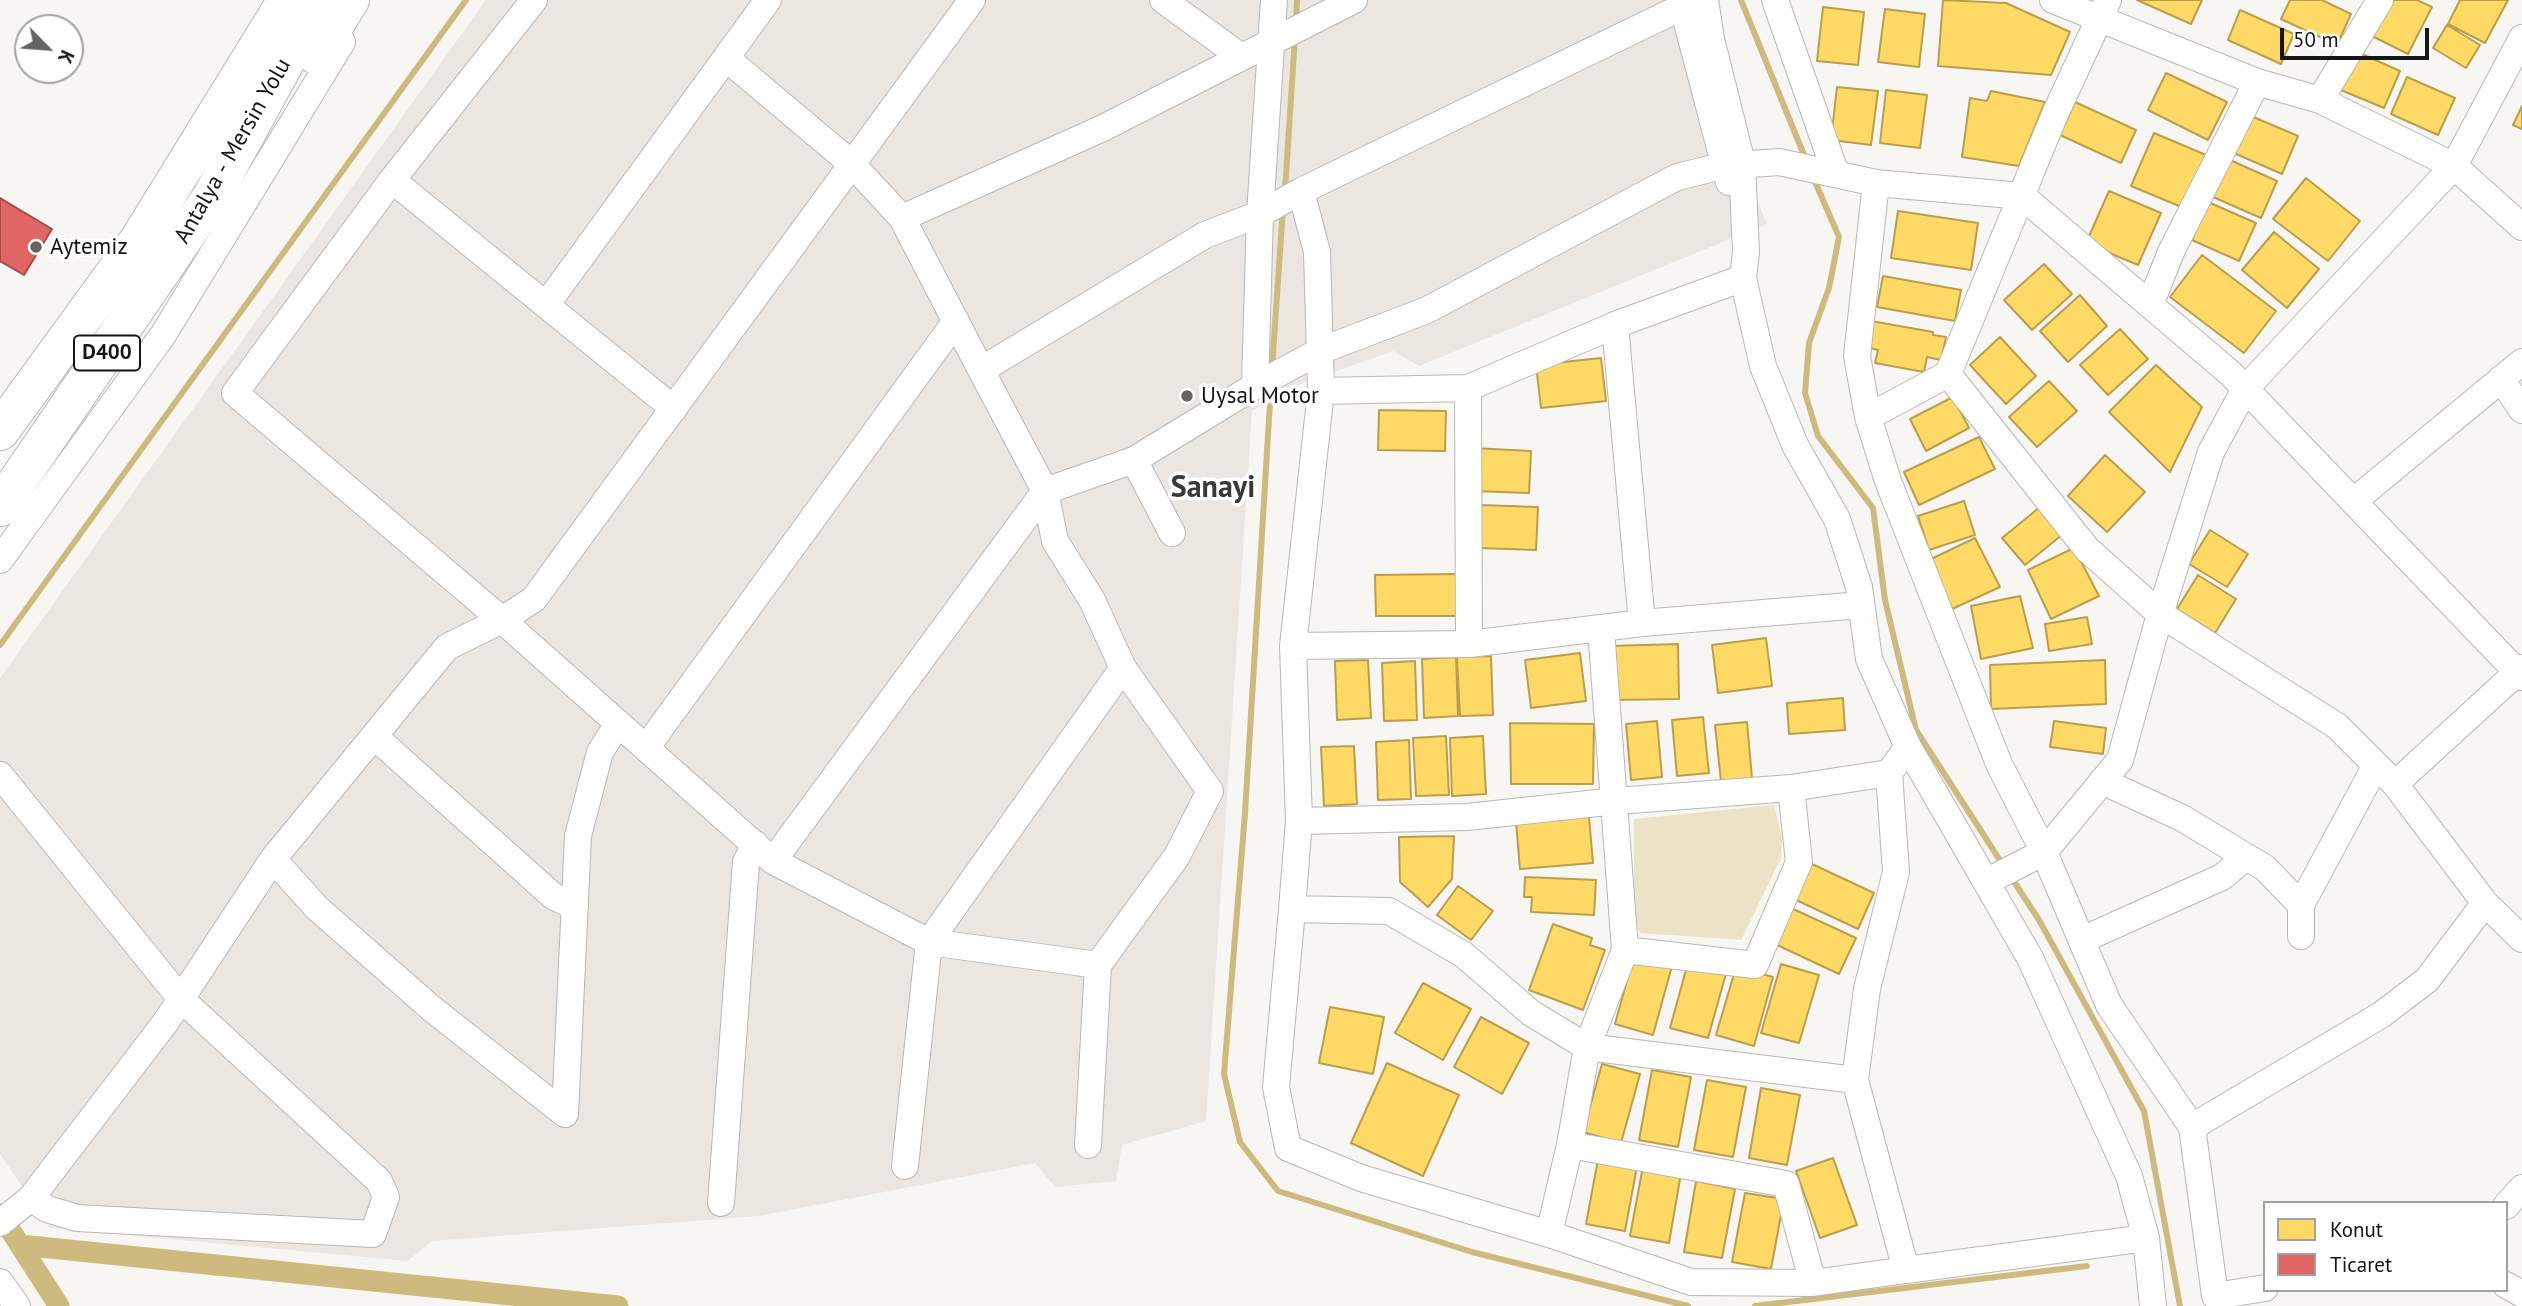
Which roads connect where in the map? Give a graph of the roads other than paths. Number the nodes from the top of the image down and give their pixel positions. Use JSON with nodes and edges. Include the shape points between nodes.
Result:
{"nodes":[{"id":1,"x":257,"y":0,"type":"edge"},
{"id":2,"x":287,"y":0,"type":"edge"},
{"id":3,"x":319,"y":0,"type":"edge"},
{"id":4,"x":350,"y":0,"type":"edge"},
{"id":5,"x":367,"y":0,"type":"edge"},
{"id":6,"x":534,"y":0,"type":"edge"},
{"id":7,"x":768,"y":0,"type":"edge"},
{"id":8,"x":972,"y":0,"type":"edge"},
{"id":9,"x":1163,"y":0,"type":"edge"},
{"id":10,"x":1274,"y":0,"type":"edge"},
{"id":11,"x":1353,"y":0,"type":"edge"},
{"id":12,"x":1775,"y":0,"type":"edge"},
{"id":13,"x":2053,"y":0,"type":"edge"},
{"id":14,"x":2380,"y":0,"type":"edge"},
{"id":15,"x":1689,"y":2,"type":"edge"},
{"id":16,"x":2104,"y":9,"type":"edge"},
{"id":17,"x":2522,"y":38,"type":"edge"},
{"id":18,"x":1272,"y":40,"type":"junction"},
{"id":19,"x":1240,"y":56,"type":"junction"},
{"id":20,"x":726,"y":58,"type":"junction"},
{"id":21,"x":2257,"y":82,"type":"junction"},
{"id":22,"x":2320,"y":100,"type":"junction"},
{"id":23,"x":852,"y":163,"type":"junction"},
{"id":24,"x":1732,"y":164,"type":"junction"},
{"id":25,"x":2454,"y":166,"type":"junction"},
{"id":26,"x":1832,"y":173,"type":"junction"},
{"id":27,"x":392,"y":180,"type":"junction"},
{"id":28,"x":1876,"y":183,"type":"junction"},
{"id":29,"x":1299,"y":192,"type":"junction"},
{"id":30,"x":2022,"y":196,"type":"junction"},
{"id":31,"x":211,"y":198,"type":"junction"},
{"id":32,"x":1262,"y":213,"type":"junction"},
{"id":33,"x":902,"y":218,"type":"junction"},
{"id":34,"x":2522,"y":227,"type":"edge"},
{"id":35,"x":139,"y":240,"type":"junction"},
{"id":36,"x":1743,"y":278,"type":"junction"},
{"id":37,"x":546,"y":305,"type":"junction"},
{"id":38,"x":2150,"y":305,"type":"junction"},
{"id":39,"x":956,"y":321,"type":"junction"},
{"id":40,"x":1615,"y":324,"type":"junction"},
{"id":41,"x":1318,"y":352,"type":"junction"},
{"id":42,"x":2522,"y":362,"type":"edge"},
{"id":43,"x":981,"y":370,"type":"junction"},
{"id":44,"x":1948,"y":374,"type":"junction"},
{"id":45,"x":2501,"y":379,"type":"junction"},
{"id":46,"x":1257,"y":385,"type":"junction"},
{"id":47,"x":1468,"y":388,"type":"junction"},
{"id":48,"x":2245,"y":389,"type":"junction"},
{"id":49,"x":1321,"y":391,"type":"junction"},
{"id":50,"x":674,"y":409,"type":"junction"},
{"id":51,"x":2522,"y":410,"type":"edge"},
{"id":52,"x":1868,"y":418,"type":"junction"},
{"id":53,"x":0,"y":431,"type":"edge"},
{"id":54,"x":1134,"y":460,"type":"junction"},
{"id":55,"x":1045,"y":491,"type":"junction"},
{"id":56,"x":2355,"y":500,"type":"junction"},
{"id":57,"x":0,"y":507,"type":"edge"},
{"id":58,"x":1172,"y":533,"type":"dead end"},
{"id":59,"x":0,"y":560,"type":"edge"},
{"id":60,"x":1861,"y":605,"type":"junction"},
{"id":61,"x":2160,"y":614,"type":"junction"},
{"id":62,"x":502,"y":620,"type":"junction"},
{"id":63,"x":1642,"y":623,"type":"junction"},
{"id":64,"x":1601,"y":629,"type":"junction"},
{"id":65,"x":1469,"y":644,"type":"junction"},
{"id":66,"x":1293,"y":646,"type":"junction"},
{"id":67,"x":1123,"y":668,"type":"junction"},
{"id":68,"x":2520,"y":672,"type":"edge"},
{"id":69,"x":618,"y":724,"type":"junction"},
{"id":70,"x":374,"y":736,"type":"junction"},
{"id":71,"x":1908,"y":747,"type":"junction"},
{"id":72,"x":646,"y":748,"type":"junction"},
{"id":73,"x":2376,"y":765,"type":"junction"},
{"id":74,"x":1889,"y":773,"type":"junction"},
{"id":75,"x":0,"y":775,"type":"edge"},
{"id":76,"x":2102,"y":781,"type":"junction"},
{"id":77,"x":2395,"y":784,"type":"junction"},
{"id":78,"x":1791,"y":788,"type":"junction"},
{"id":79,"x":1616,"y":801,"type":"junction"},
{"id":80,"x":1299,"y":821,"type":"junction"},
{"id":81,"x":764,"y":852,"type":"junction"},
{"id":82,"x":2036,"y":856,"type":"junction"},
{"id":83,"x":2246,"y":857,"type":"junction"},
{"id":84,"x":273,"y":859,"type":"junction"},
{"id":85,"x":1994,"y":878,"type":"junction"},
{"id":86,"x":2485,"y":903,"type":"junction"},
{"id":87,"x":2301,"y":905,"type":"junction"},
{"id":88,"x":575,"y":907,"type":"junction"},
{"id":89,"x":1292,"y":909,"type":"junction"},
{"id":90,"x":2301,"y":936,"type":"dead end"},
{"id":91,"x":2522,"y":939,"type":"edge"},
{"id":92,"x":2082,"y":940,"type":"junction"},
{"id":93,"x":929,"y":942,"type":"junction"},
{"id":94,"x":1625,"y":950,"type":"junction"},
{"id":95,"x":1098,"y":965,"type":"junction"},
{"id":96,"x":181,"y":999,"type":"junction"},
{"id":97,"x":1587,"y":1047,"type":"junction"},
{"id":98,"x":1855,"y":1080,"type":"junction"},
{"id":99,"x":2192,"y":1127,"type":"junction"},
{"id":100,"x":1088,"y":1145,"type":"dead end"},
{"id":101,"x":1570,"y":1145,"type":"junction"},
{"id":102,"x":905,"y":1166,"type":"dead end"},
{"id":103,"x":2522,"y":1188,"type":"edge"},
{"id":104,"x":27,"y":1203,"type":"junction"},
{"id":105,"x":721,"y":1203,"type":"dead end"},
{"id":106,"x":2508,"y":1204,"type":"edge"},
{"id":107,"x":0,"y":1223,"type":"edge"},
{"id":108,"x":1549,"y":1234,"type":"junction"},
{"id":109,"x":2146,"y":1238,"type":"junction"},
{"id":110,"x":1906,"y":1270,"type":"junction"},
{"id":111,"x":0,"y":1282,"type":"edge"},
{"id":112,"x":1813,"y":1283,"type":"junction"},
{"id":113,"x":2263,"y":1289,"type":"edge"},
{"id":114,"x":2216,"y":1301,"type":"edge"},
{"id":115,"x":17,"y":1306,"type":"edge"},
{"id":116,"x":2154,"y":1306,"type":"edge"}],
"edges":[{"from":1,"to":35,"type":"highway","via":[[187,130]]},
{"from":2,"to":35,"type":"highway","name":"Antalya - Mersin Yolu","number":"D400"},
{"from":3,"to":31,"type":"highway","name":"Antalya - Mersin Yolu","number":"D400"},
{"from":4,"to":31,"type":"highway","via":[[285,104]]},
{"from":5,"to":59,"type":"street","via":[[163,335]]},
{"from":6,"to":27,"type":"street"},
{"from":7,"to":20,"type":"street"},
{"from":8,"to":23,"type":"street"},
{"from":9,"to":19,"type":"street"},
{"from":10,"to":18,"type":"street"},
{"from":11,"to":18,"type":"street"},
{"from":12,"to":26,"type":"street"},
{"from":13,"to":16,"type":"street"},
{"from":14,"to":22,"type":"street"},
{"from":15,"to":24,"type":"street"},
{"from":15,"to":29,"type":"street"},
{"from":16,"to":21,"type":"street"},
{"from":16,"to":30,"type":"street"},
{"from":17,"to":25,"type":"street"},
{"from":18,"to":19,"type":"street"},
{"from":18,"to":32,"type":"street"},
{"from":19,"to":33,"type":"street","via":[[1103,128]]},
{"from":20,"to":23,"type":"street"},
{"from":20,"to":37,"type":"street"},
{"from":21,"to":22,"type":"street"},
{"from":21,"to":38,"type":"street","via":[[2171,252]]},
{"from":22,"to":25,"type":"street"},
{"from":23,"to":33,"type":"street"},
{"from":23,"to":50,"type":"street"},
{"from":24,"to":26,"type":"street","via":[[1779,162]]},
{"from":24,"to":36,"type":"street","via":[[1744,219]]},
{"from":24,"to":41,"type":"street","via":[[1677,177],[1427,310]]},
{"from":25,"to":34,"type":"street"},
{"from":25,"to":48,"type":"street"},
{"from":26,"to":28,"type":"street"},
{"from":27,"to":37,"type":"street"},
{"from":27,"to":62,"type":"street","via":[[235,393]]},
{"from":28,"to":30,"type":"street"},
{"from":28,"to":52,"type":"street","via":[[1857,356]]},
{"from":29,"to":32,"type":"street"},
{"from":29,"to":41,"type":"street","via":[[1317,252]]},
{"from":30,"to":38,"type":"street"},
{"from":30,"to":44,"type":"street"},
{"from":31,"to":57,"type":"highway","name":"Antalya - Mersin Yolu","number":"D400"},
{"from":32,"to":43,"type":"street","via":[[1205,235]]},
{"from":32,"to":46,"type":"street"},
{"from":33,"to":39,"type":"street"},
{"from":35,"to":53,"type":"highway","name":"Antalya - Mersin Yolu","number":"D400"},
{"from":36,"to":40,"type":"street"},
{"from":36,"to":60,"type":"street","via":[[1763,366],[1795,445],[1837,519]]},
{"from":37,"to":50,"type":"street"},
{"from":38,"to":48,"type":"street"},
{"from":39,"to":43,"type":"street"},
{"from":39,"to":72,"type":"street"},
{"from":40,"to":47,"type":"street"},
{"from":40,"to":63,"type":"street"},
{"from":41,"to":46,"type":"street"},
{"from":41,"to":49,"type":"street"},
{"from":42,"to":45,"type":"street"},
{"from":43,"to":55,"type":"street"},
{"from":44,"to":52,"type":"street"},
{"from":44,"to":61,"type":"street","via":[[2087,550]]},
{"from":45,"to":51,"type":"street"},
{"from":45,"to":56,"type":"street"},
{"from":46,"to":54,"type":"street"},
{"from":47,"to":49,"type":"street"},
{"from":47,"to":65,"type":"street"},
{"from":48,"to":56,"type":"street"},
{"from":48,"to":61,"type":"street","via":[[2211,452]]},
{"from":49,"to":66,"type":"street"},
{"from":50,"to":62,"type":"street","via":[[534,599]]},
{"from":52,"to":82,"type":"street","via":[[1888,481]]},
{"from":54,"to":55,"type":"street"},
{"from":54,"to":58,"type":"street"},
{"from":55,"to":67,"type":"street","via":[[1055,541],[1092,600]]},
{"from":55,"to":81,"type":"street"},
{"from":56,"to":68,"type":"street"},
{"from":60,"to":63,"type":"street"},
{"from":60,"to":71,"type":"street","via":[[1870,659]]},
{"from":61,"to":73,"type":"street","via":[[2337,726]]},
{"from":61,"to":76,"type":"street","via":[[2120,760]]},
{"from":62,"to":69,"type":"street"},
{"from":62,"to":70,"type":"street","via":[[447,647]]},
{"from":63,"to":64,"type":"street"},
{"from":64,"to":65,"type":"street"},
{"from":64,"to":79,"type":"street"},
{"from":65,"to":66,"type":"street"},
{"from":66,"to":80,"type":"street"},
{"from":67,"to":93,"type":"street"},
{"from":67,"to":95,"type":"street","via":[[1209,791],[1177,856]]},
{"from":68,"to":77,"type":"street"},
{"from":69,"to":72,"type":"street"},
{"from":69,"to":88,"type":"street","via":[[600,752],[578,835]]},
{"from":70,"to":84,"type":"street"},
{"from":70,"to":88,"type":"street","via":[[553,897]]},
{"from":71,"to":74,"type":"street"},
{"from":71,"to":85,"type":"street"},
{"from":72,"to":81,"type":"street"},
{"from":73,"to":77,"type":"street"},
{"from":73,"to":87,"type":"street"},
{"from":74,"to":78,"type":"street"},
{"from":74,"to":98,"type":"street","via":[[1896,872],[1867,989]]},
{"from":75,"to":96,"type":"street"},
{"from":76,"to":82,"type":"street"},
{"from":76,"to":83,"type":"street","via":[[2182,818]]},
{"from":77,"to":86,"type":"street"},
{"from":78,"to":79,"type":"street"},
{"from":78,"to":94,"type":"street","via":[[1799,862],[1755,965]]},
{"from":79,"to":80,"type":"street","via":[[1467,817]]},
{"from":79,"to":94,"type":"street"},
{"from":80,"to":89,"type":"street"},
{"from":81,"to":93,"type":"street"},
{"from":81,"to":105,"type":"street","via":[[746,862]]},
{"from":82,"to":85,"type":"street"},
{"from":82,"to":92,"type":"street"},
{"from":83,"to":87,"type":"street","via":[[2265,868]]},
{"from":83,"to":92,"type":"street","via":[[2222,877]]},
{"from":84,"to":88,"type":"street","via":[[317,908],[431,1008],[565,1114]]},
{"from":84,"to":96,"type":"street"},
{"from":85,"to":109,"type":"street","via":[[2129,1176]]},
{"from":86,"to":91,"type":"street"},
{"from":86,"to":99,"type":"street","via":[[2427,980],[2381,1015]]},
{"from":87,"to":90,"type":"street"},
{"from":89,"to":97,"type":"street","via":[[1389,911],[1464,956],[1531,1013]]},
{"from":89,"to":108,"type":"street","via":[[1276,1087],[1288,1148],[1361,1178]]},
{"from":92,"to":99,"type":"street","via":[[2109,1005]]},
{"from":93,"to":95,"type":"street"},
{"from":93,"to":102,"type":"street"},
{"from":94,"to":97,"type":"street"},
{"from":95,"to":100,"type":"street"},
{"from":96,"to":104,"type":"street"},
{"from":96,"to":104,"type":"street","via":[[379,1181],[386,1205],[373,1234],[77,1218]]},
{"from":97,"to":98,"type":"street"},
{"from":97,"to":101,"type":"street"},
{"from":98,"to":110,"type":"street"},
{"from":99,"to":114,"type":"street"},
{"from":101,"to":108,"type":"street"},
{"from":101,"to":112,"type":"street","via":[[1786,1184]]},
{"from":103,"to":106,"type":"street"},
{"from":104,"to":107,"type":"street"},
{"from":108,"to":112,"type":"street","via":[[1691,1282]]},
{"from":109,"to":110,"type":"street"},
{"from":109,"to":116,"type":"street"},
{"from":110,"to":112,"type":"street"},
{"from":111,"to":115,"type":"street"},
{"from":113,"to":114,"type":"street"}]}
